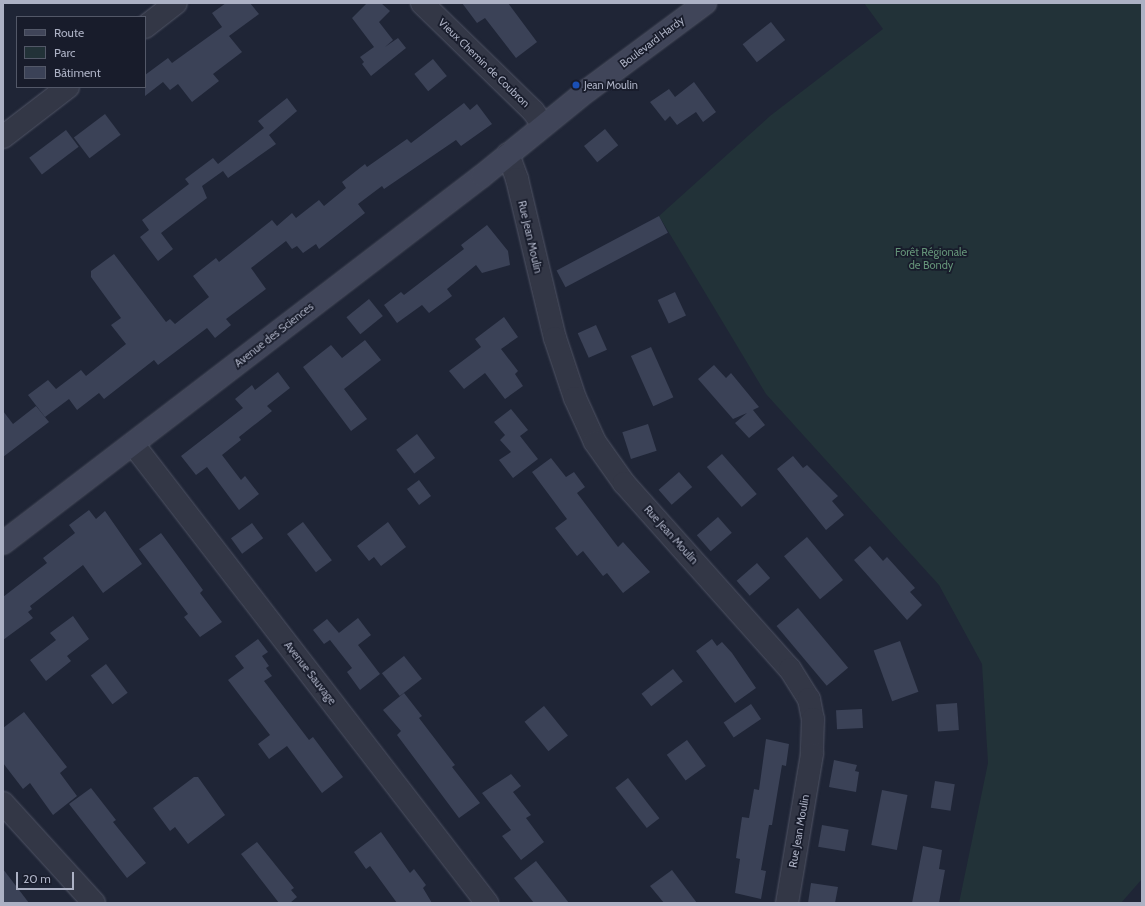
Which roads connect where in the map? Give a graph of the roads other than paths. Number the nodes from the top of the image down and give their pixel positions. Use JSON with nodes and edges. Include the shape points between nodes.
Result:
{"nodes":[{"id":1,"x":176,"y":3,"type":"edge"},
{"id":2,"x":422,"y":3,"type":"edge"},
{"id":3,"x":705,"y":3,"type":"edge"},
{"id":4,"x":146,"y":26,"type":"edge"},
{"id":5,"x":67,"y":88,"type":"edge"},
{"id":6,"x":543,"y":125,"type":"junction"},
{"id":7,"x":3,"y":137,"type":"edge"},
{"id":8,"x":508,"y":154,"type":"junction"},
{"id":9,"x":133,"y":444,"type":"junction"},
{"id":10,"x":3,"y":543,"type":"edge"},
{"id":11,"x":3,"y":803,"type":"edge"},
{"id":12,"x":94,"y":903,"type":"edge"},
{"id":13,"x":486,"y":903,"type":"edge"},
{"id":14,"x":787,"y":903,"type":"edge"}],
"edges":[{"from":1,"to":4,"type":"street"},
{"from":2,"to":6,"type":"street","name":"Vieux Chemin de Coubron","via":[[533,111]]},
{"from":3,"to":6,"type":"street","name":"Boulevard Hardy"},
{"from":5,"to":7,"type":"street"},
{"from":6,"to":8,"type":"street","name":"Avenue des Sciences"},
{"from":8,"to":9,"type":"street","name":"Avenue des Sciences"},
{"from":8,"to":14,"type":"street","name":"Rue Jean Moulin","via":[[517,180],[555,338],[575,398],[595,442],[624,483],[790,669],[809,699],[813,719],[812,754]]},
{"from":9,"to":10,"type":"street","name":"Avenue des Sciences"},
{"from":9,"to":13,"type":"street","name":"Avenue Sauvage"},
{"from":11,"to":12,"type":"street"}]}
